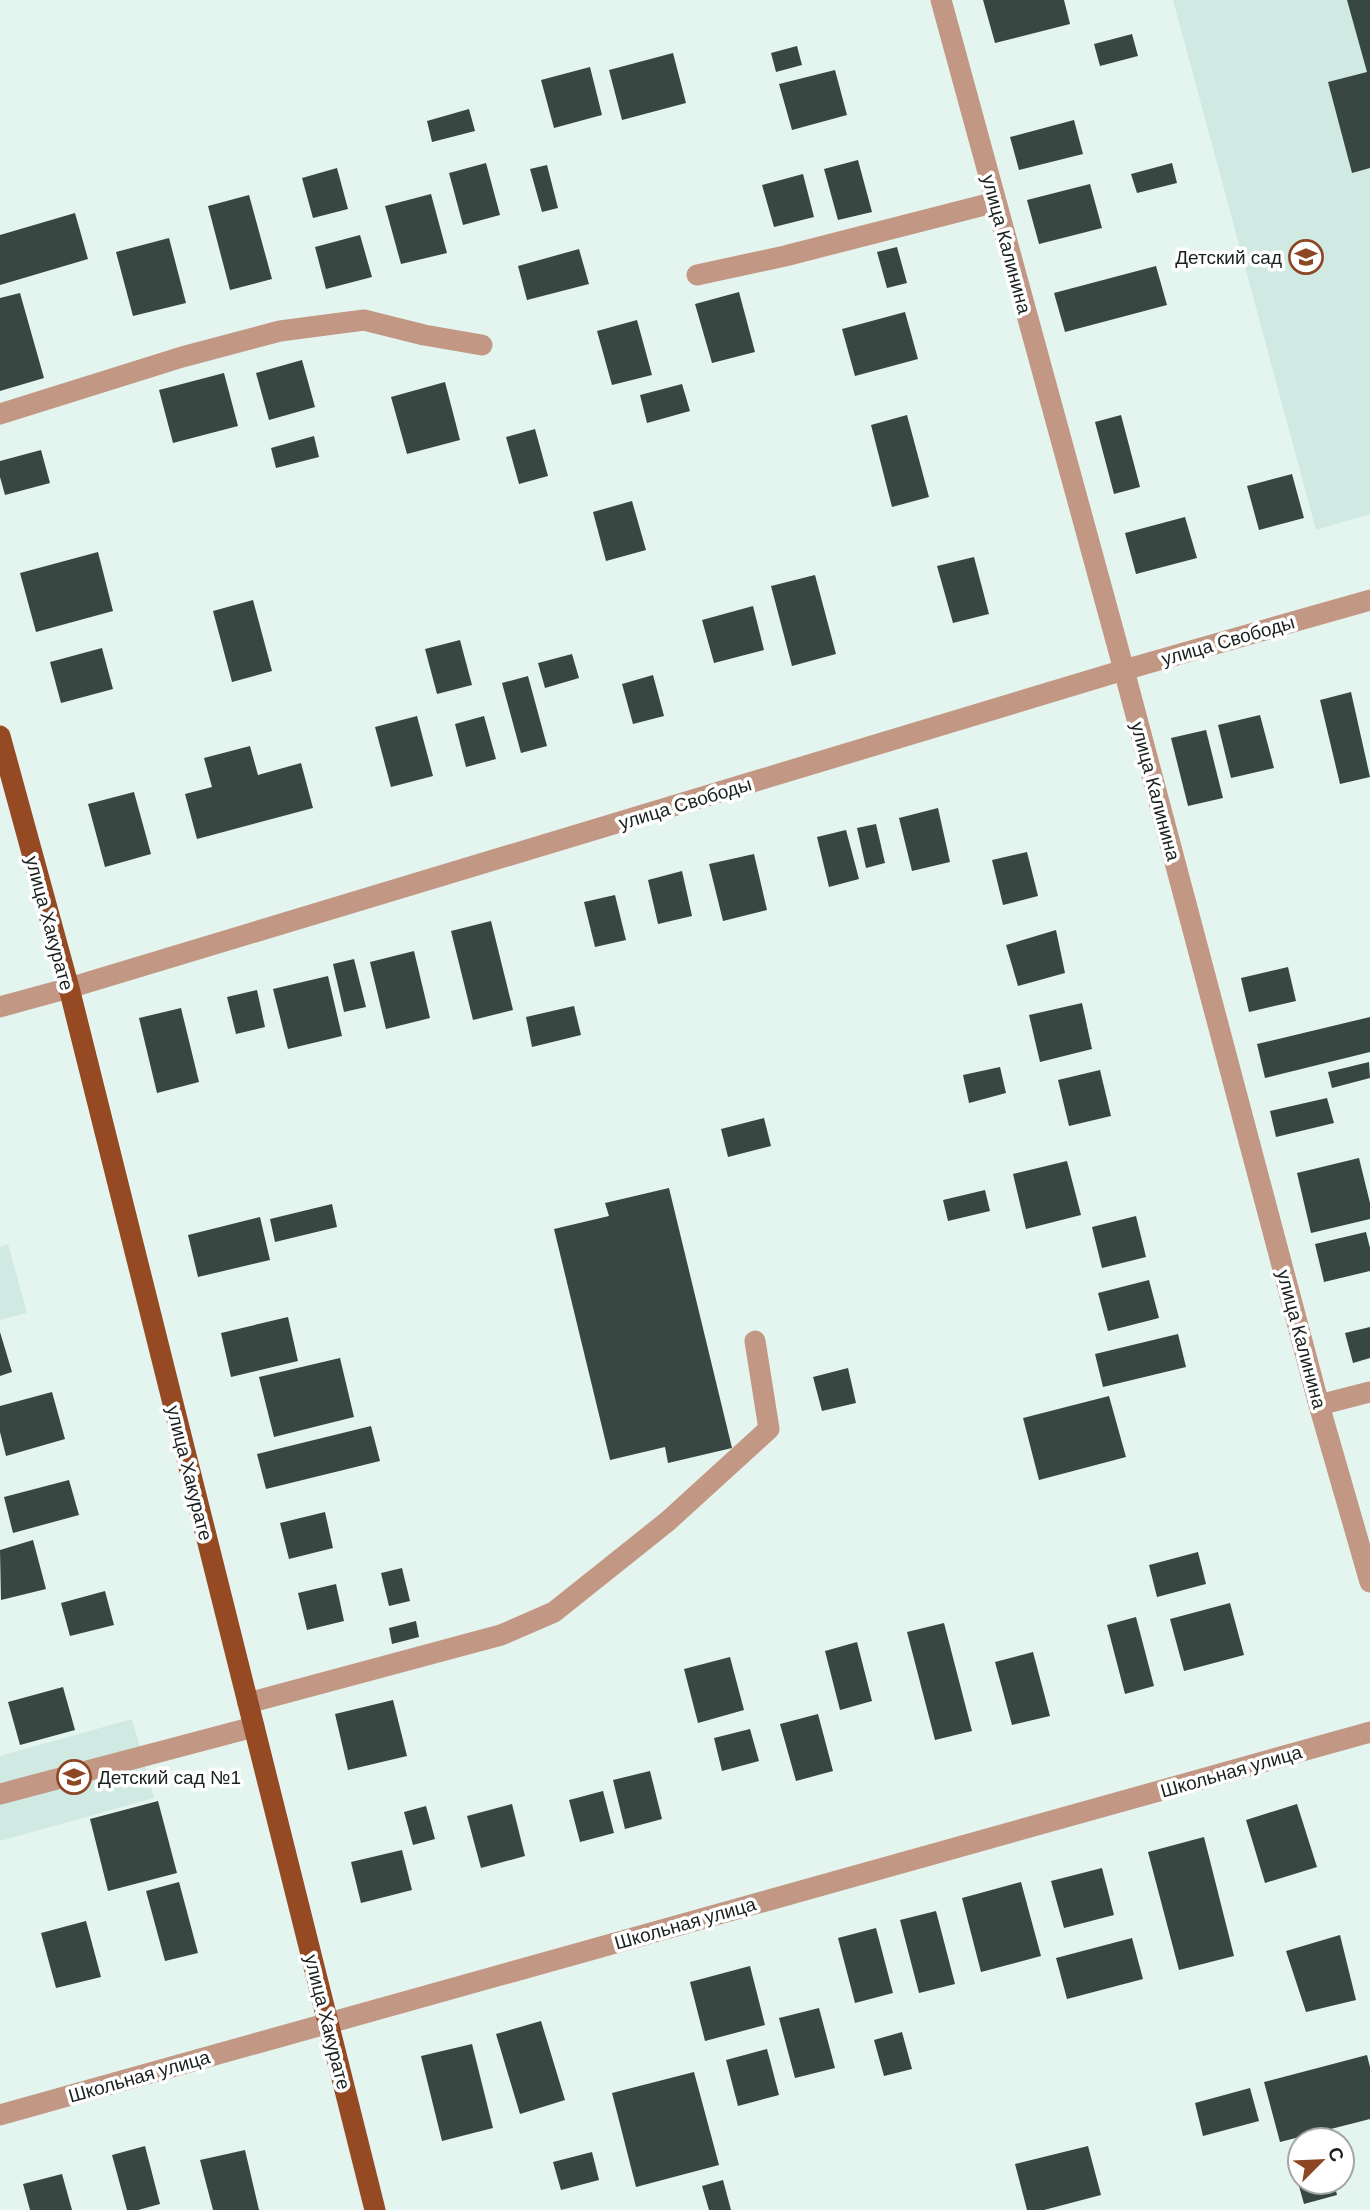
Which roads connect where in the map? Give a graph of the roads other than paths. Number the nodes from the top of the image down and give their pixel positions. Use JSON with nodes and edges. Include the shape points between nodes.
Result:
{"nodes":[{"id":1,"x":941,"y":0,"type":"edge"},
{"id":2,"x":996,"y":202,"type":"junction"},
{"id":3,"x":696,"y":275,"type":"dead end"},
{"id":4,"x":482,"y":345,"type":"dead end"},
{"id":5,"x":0,"y":414,"type":"edge"},
{"id":6,"x":1370,"y":600,"type":"edge"},
{"id":7,"x":1124,"y":670,"type":"junction"},
{"id":8,"x":0,"y":736,"type":"edge"},
{"id":9,"x":69,"y":988,"type":"junction"},
{"id":10,"x":0,"y":1007,"type":"edge"},
{"id":11,"x":755,"y":1341,"type":"dead end"},
{"id":12,"x":1370,"y":1392,"type":"edge"},
{"id":13,"x":1319,"y":1405,"type":"junction"},
{"id":14,"x":1370,"y":1582,"type":"edge"},
{"id":15,"x":248,"y":1703,"type":"junction"},
{"id":16,"x":254,"y":1727,"type":"junction"},
{"id":17,"x":1370,"y":1732,"type":"edge"},
{"id":18,"x":0,"y":1794,"type":"edge"},
{"id":19,"x":327,"y":2023,"type":"junction"},
{"id":20,"x":0,"y":2115,"type":"edge"},
{"id":21,"x":375,"y":2210,"type":"edge"}],
"edges":[{"from":1,"to":2,"type":"street","name":"улица Калинина"},
{"from":2,"to":3,"type":"street"},
{"from":2,"to":7,"type":"street","name":"улица Калинина"},
{"from":4,"to":5,"type":"street","via":[[364,320],[280,331]]},
{"from":6,"to":7,"type":"street","name":"улица Свободы"},
{"from":7,"to":9,"type":"street","name":"улица Свободы"},
{"from":7,"to":13,"type":"street","name":"улица Калинина"},
{"from":8,"to":9,"type":"main road","name":"улица Хакурате"},
{"from":9,"to":10,"type":"street","name":"улица Свободы"},
{"from":9,"to":15,"type":"main road","name":"улица Хакурате"},
{"from":11,"to":15,"type":"street","via":[[769,1429],[668,1521],[554,1612],[501,1635]]},
{"from":12,"to":13,"type":"street"},
{"from":13,"to":14,"type":"street","name":"улица Калинина"},
{"from":15,"to":16,"type":"main road","name":"улица Хакурате"},
{"from":16,"to":18,"type":"street"},
{"from":16,"to":19,"type":"main road","name":"улица Хакурате"},
{"from":17,"to":19,"type":"street","name":"Школьная улица"},
{"from":19,"to":20,"type":"street","name":"Школьная улица"},
{"from":19,"to":21,"type":"main road","name":"улица Хакурате"}]}
